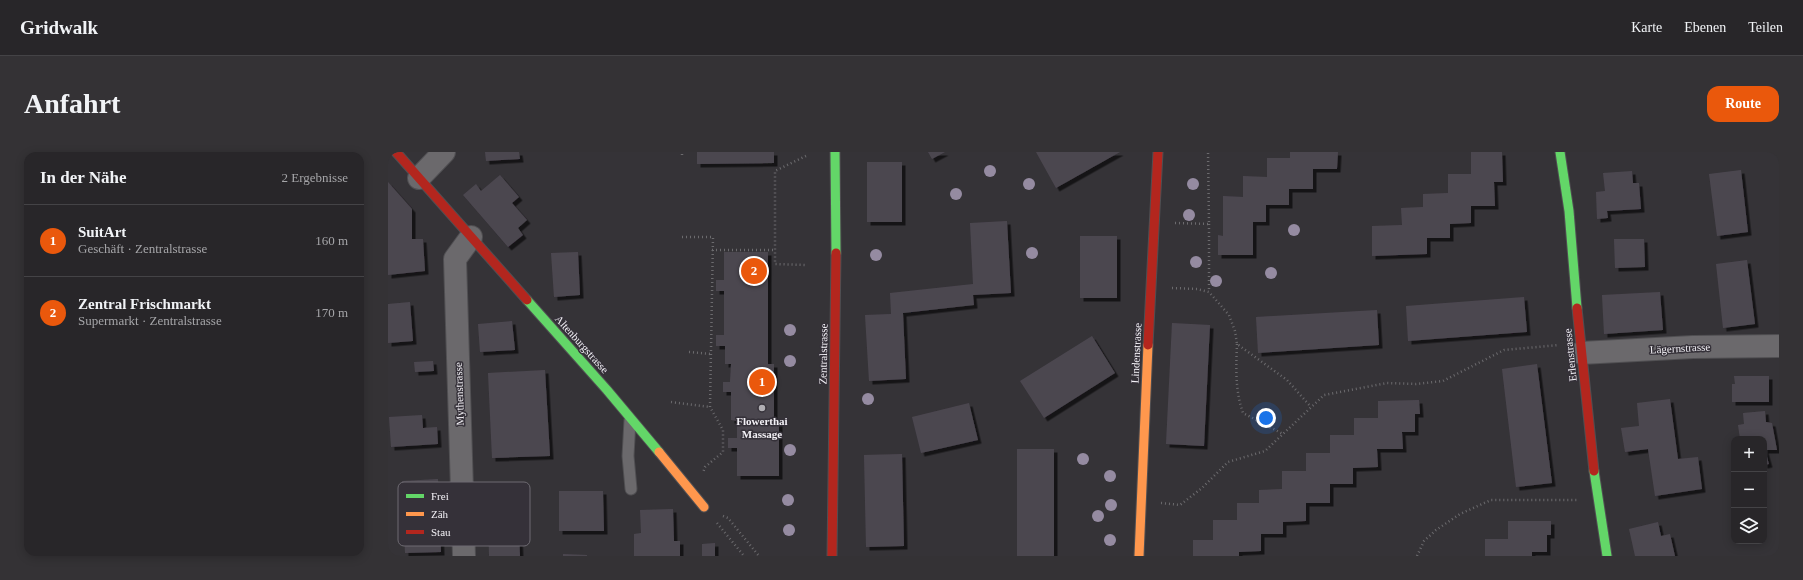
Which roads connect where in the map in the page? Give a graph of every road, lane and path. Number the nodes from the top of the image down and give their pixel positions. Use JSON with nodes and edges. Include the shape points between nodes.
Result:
{"nodes":[{"id":1,"x":396,"y":152,"type":"edge"},
{"id":2,"x":444,"y":152,"type":"edge"},
{"id":3,"x":835,"y":152,"type":"edge"},
{"id":4,"x":1158,"y":152,"type":"edge"},
{"id":5,"x":1208,"y":152,"type":"edge"},
{"id":6,"x":1560,"y":152,"type":"edge"},
{"id":7,"x":806,"y":156,"type":"dead end"},
{"id":8,"x":419,"y":178,"type":"junction"},
{"id":9,"x":1172,"y":223,"type":"dead end"},
{"id":10,"x":1209,"y":224,"type":"junction"},
{"id":11,"x":471,"y":237,"type":"junction"},
{"id":12,"x":682,"y":237,"type":"dead end"},
{"id":13,"x":712,"y":250,"type":"junction"},
{"id":14,"x":775,"y":250,"type":"junction"},
{"id":15,"x":807,"y":265,"type":"dead end"},
{"id":16,"x":1168,"y":288,"type":"dead end"},
{"id":17,"x":1209,"y":292,"type":"junction"},
{"id":18,"x":1238,"y":344,"type":"junction"},
{"id":19,"x":1560,"y":345,"type":"dead end"},
{"id":20,"x":1779,"y":346,"type":"edge"},
{"id":21,"x":689,"y":352,"type":"dead end"},
{"id":22,"x":711,"y":354,"type":"junction"},
{"id":23,"x":1581,"y":354,"type":"junction"},
{"id":24,"x":671,"y":402,"type":"dead end"},
{"id":25,"x":710,"y":407,"type":"junction"},
{"id":26,"x":1311,"y":407,"type":"junction"},
{"id":27,"x":630,"y":418,"type":"junction"},
{"id":28,"x":1283,"y":434,"type":"junction"},
{"id":29,"x":701,"y":479,"type":"dead end"},
{"id":30,"x":462,"y":482,"type":"edge"},
{"id":31,"x":631,"y":489,"type":"dead end"},
{"id":32,"x":1578,"y":500,"type":"dead end"},
{"id":33,"x":1156,"y":503,"type":"dead end"},
{"id":34,"x":704,"y":507,"type":"junction"},
{"id":35,"x":464,"y":546,"type":"edge"},
{"id":36,"x":464,"y":556,"type":"edge"},
{"id":37,"x":744,"y":556,"type":"edge"},
{"id":38,"x":759,"y":556,"type":"edge"},
{"id":39,"x":832,"y":556,"type":"edge"},
{"id":40,"x":1139,"y":556,"type":"edge"},
{"id":41,"x":1416,"y":556,"type":"edge"},
{"id":42,"x":1607,"y":556,"type":"edge"}],
"edges":[{"from":1,"to":8,"type":"street","name":"Altenburgstrasse"},
{"from":2,"to":8,"type":"street"},
{"from":3,"to":39,"type":"street","name":"Zentralstrasse","via":[[836,314]]},
{"from":4,"to":40,"type":"street","name":"Lindenstrasse"},
{"from":5,"to":10,"type":"path"},
{"from":6,"to":23,"type":"street","name":"Erlenstrasse","via":[[1569,211]]},
{"from":7,"to":14,"type":"path","via":[[775,171]]},
{"from":8,"to":11,"type":"street","name":"Altenburgstrasse"},
{"from":9,"to":10,"type":"path"},
{"from":10,"to":17,"type":"path"},
{"from":11,"to":27,"type":"street","name":"Altenburgstrasse"},
{"from":11,"to":30,"type":"street","name":"Mythenstrasse","via":[[455,259]]},
{"from":12,"to":13,"type":"path","via":[[713,237]]},
{"from":13,"to":14,"type":"path"},
{"from":13,"to":22,"type":"path"},
{"from":14,"to":15,"type":"path","via":[[775,264]]},
{"from":16,"to":17,"type":"path"},
{"from":17,"to":18,"type":"path","via":[[1229,315]]},
{"from":18,"to":26,"type":"path","via":[[1287,380]]},
{"from":18,"to":28,"type":"path","via":[[1236,373],[1238,397],[1243,412]]},
{"from":19,"to":26,"type":"path","via":[[1504,350],[1443,381],[1416,384],[1387,383],[1324,395]]},
{"from":20,"to":23,"type":"street","name":"Lägernstrasse","via":[[1693,347]]},
{"from":21,"to":22,"type":"path"},
{"from":22,"to":25,"type":"path"},
{"from":23,"to":42,"type":"street","name":"Erlenstrasse","via":[[1597,499]]},
{"from":24,"to":25,"type":"path"},
{"from":25,"to":29,"type":"path","via":[[723,430],[723,452],[704,467]]},
{"from":26,"to":28,"type":"path"},
{"from":27,"to":31,"type":"lane","via":[[628,456]]},
{"from":27,"to":34,"type":"street","name":"Altenburgstrasse"},
{"from":28,"to":33,"type":"path","via":[[1265,451],[1228,462],[1202,488],[1180,505]]},
{"from":32,"to":41,"type":"path","via":[[1490,500],[1460,514],[1436,530],[1424,541]]},
{"from":34,"to":37,"type":"path"},
{"from":34,"to":38,"type":"path","via":[[728,518]]},
{"from":35,"to":36,"type":"street","name":"Mythenstrasse"}]}
